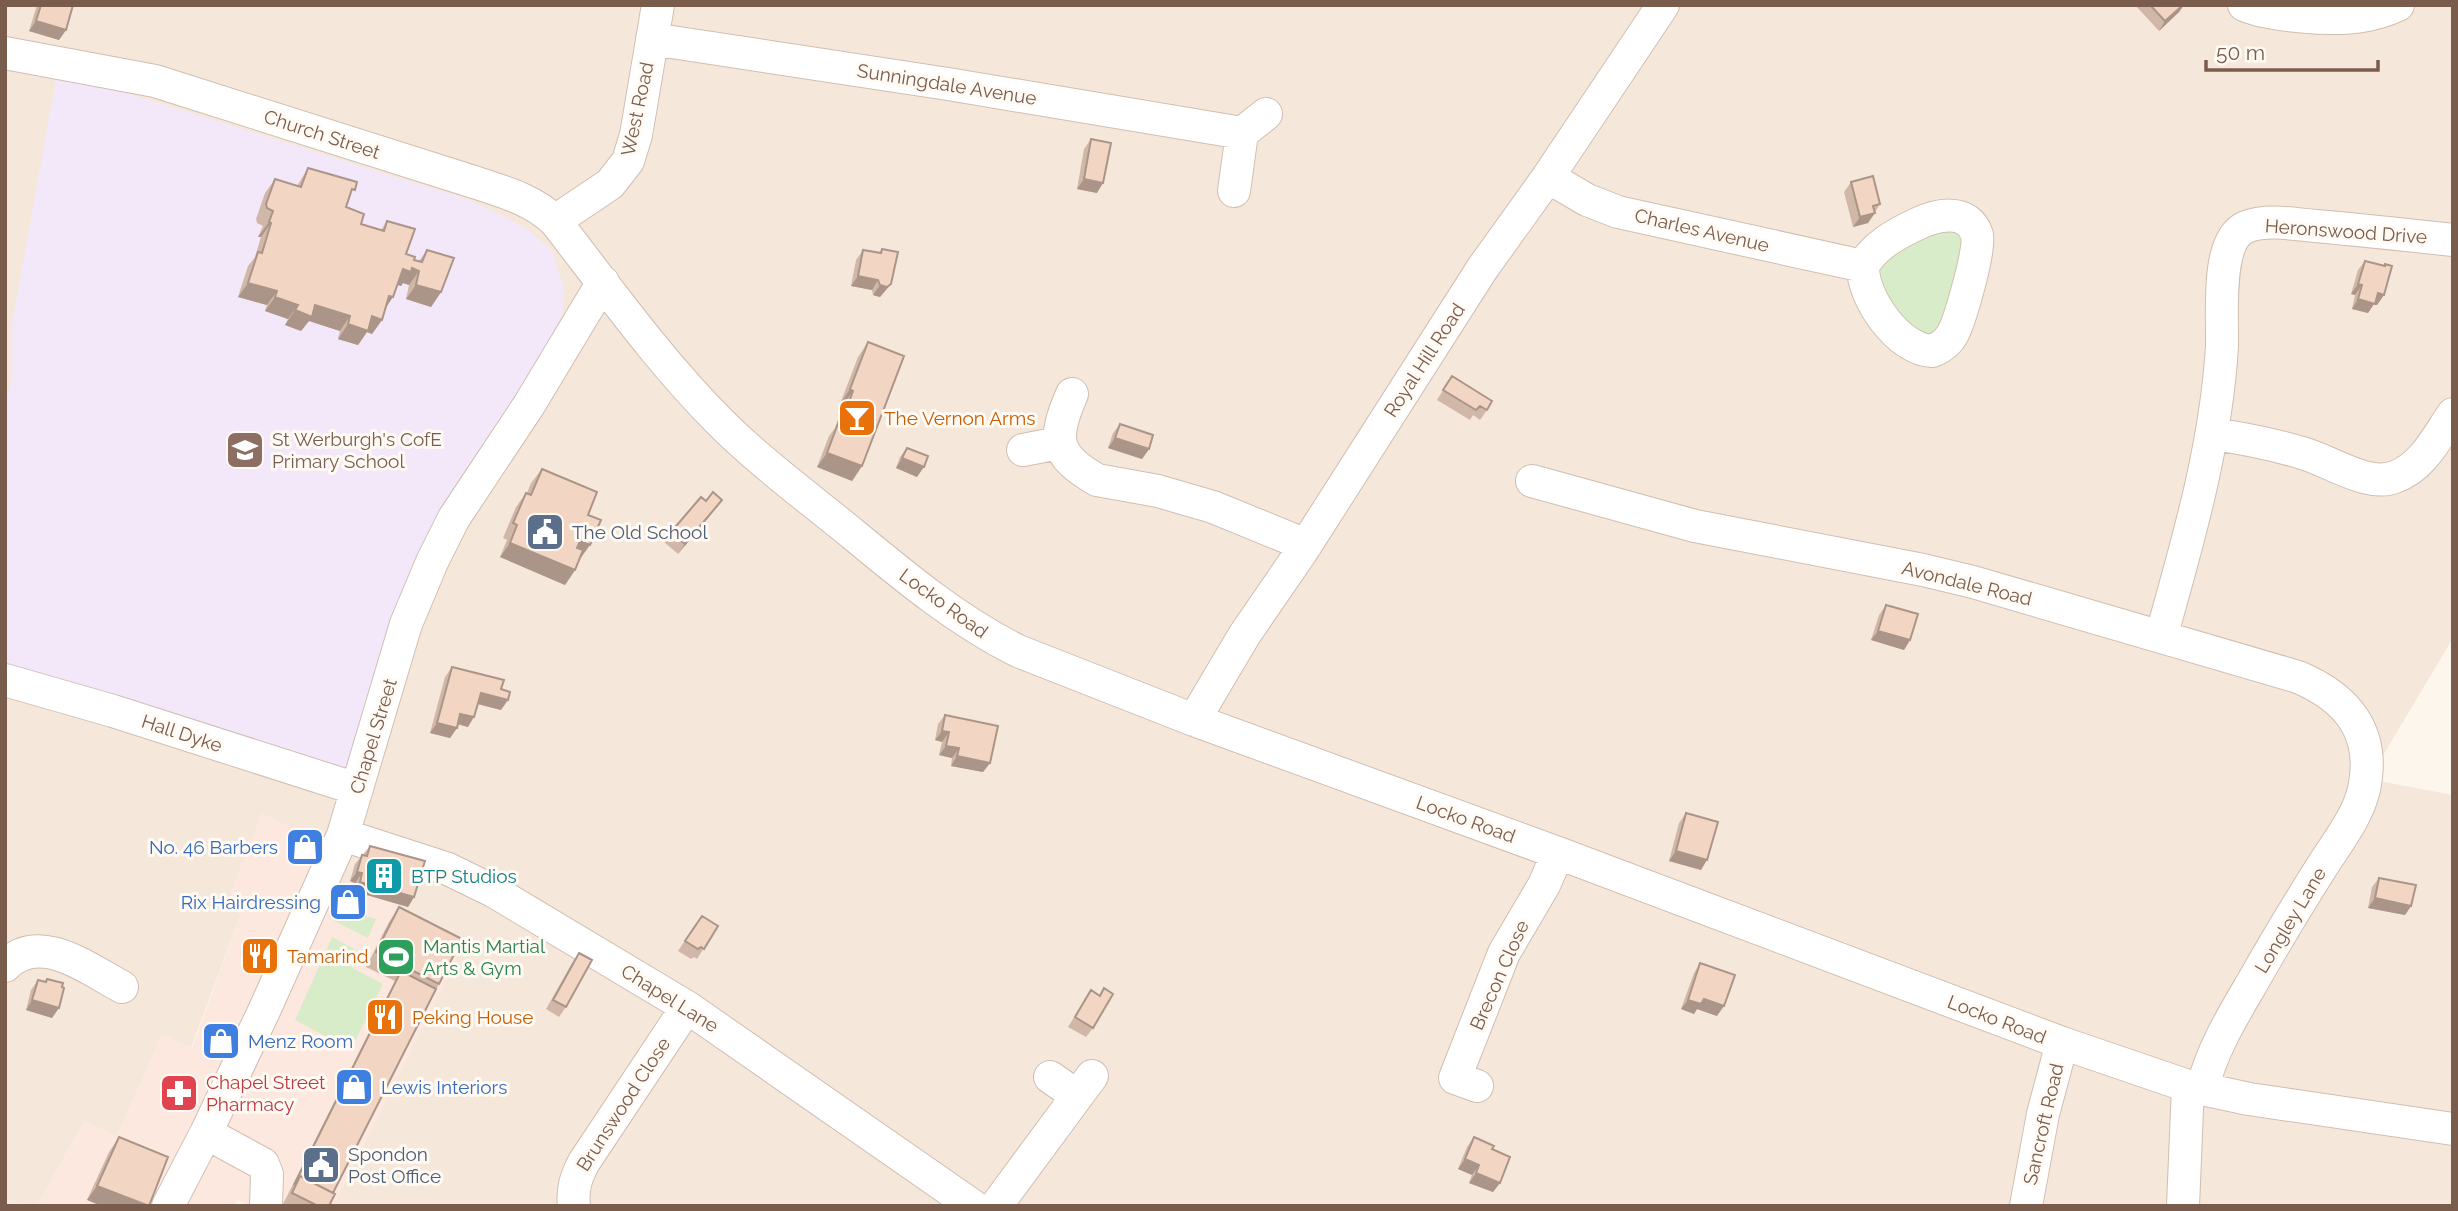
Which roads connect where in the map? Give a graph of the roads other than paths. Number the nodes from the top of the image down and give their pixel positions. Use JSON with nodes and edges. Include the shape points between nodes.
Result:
{"nodes":[{"id":1,"x":658,"y":5,"type":"edge"},
{"id":2,"x":1662,"y":5,"type":"edge"},
{"id":3,"x":2244,"y":5,"type":"edge"},
{"id":4,"x":2398,"y":5,"type":"edge"},
{"id":5,"x":652,"y":39,"type":"junction"},
{"id":6,"x":5,"y":53,"type":"edge"},
{"id":7,"x":1548,"y":177,"type":"junction"},
{"id":8,"x":1234,"y":191,"type":"dead end"},
{"id":9,"x":555,"y":221,"type":"junction"},
{"id":10,"x":2453,"y":240,"type":"edge"},
{"id":11,"x":1863,"y":266,"type":"dead end"},
{"id":12,"x":603,"y":282,"type":"junction"},
{"id":13,"x":1072,"y":394,"type":"dead end"},
{"id":14,"x":2453,"y":414,"type":"edge"},
{"id":15,"x":2211,"y":434,"type":"junction"},
{"id":16,"x":1059,"y":443,"type":"junction"},
{"id":17,"x":1023,"y":450,"type":"dead end"},
{"id":18,"x":1532,"y":481,"type":"dead end"},
{"id":19,"x":1306,"y":545,"type":"junction"},
{"id":20,"x":2161,"y":637,"type":"junction"},
{"id":21,"x":5,"y":680,"type":"edge"},
{"id":22,"x":1194,"y":720,"type":"junction"},
{"id":23,"x":2366,"y":749,"type":"joint"},
{"id":24,"x":357,"y":789,"type":"junction"},
{"id":25,"x":343,"y":835,"type":"junction"},
{"id":26,"x":1558,"y":853,"type":"junction"},
{"id":27,"x":5,"y":967,"type":"edge"},
{"id":28,"x":122,"y":987,"type":"dead end"},
{"id":29,"x":687,"y":1007,"type":"junction"},
{"id":30,"x":2062,"y":1043,"type":"junction"},
{"id":31,"x":1049,"y":1077,"type":"dead end"},
{"id":32,"x":1477,"y":1086,"type":"dead end"},
{"id":33,"x":2195,"y":1087,"type":"junction"},
{"id":34,"x":2453,"y":1129,"type":"edge"},
{"id":35,"x":206,"y":1133,"type":"junction"},
{"id":36,"x":168,"y":1206,"type":"edge"},
{"id":37,"x":266,"y":1206,"type":"edge"},
{"id":38,"x":574,"y":1206,"type":"edge"},
{"id":39,"x":974,"y":1206,"type":"edge"},
{"id":40,"x":996,"y":1206,"type":"edge"},
{"id":41,"x":2026,"y":1206,"type":"edge"},
{"id":42,"x":2183,"y":1206,"type":"edge"}],
"edges":[{"from":1,"to":5,"type":"street","name":"West Road"},
{"from":2,"to":7,"type":"street","name":"Royal Hill Road"},
{"from":3,"to":4,"type":"street","via":[[2267,12],[2340,18]]},
{"from":5,"to":8,"type":"street","name":"Sunningdale Avenue","via":[[1254,124]]},
{"from":5,"to":9,"type":"street","name":"West Road","via":[[628,162],[610,184]]},
{"from":6,"to":9,"type":"street","name":"Church Street","via":[[155,80],[512,195]]},
{"from":7,"to":11,"type":"street","name":"Charles Avenue","via":[[1618,212]]},
{"from":7,"to":19,"type":"street","name":"Royal Hill Road","via":[[1482,269]]},
{"from":9,"to":12,"type":"street","name":"Church Street"},
{"from":10,"to":15,"type":"street","name":"Heronswood Drive","via":[[2287,224],[2254,225],[2239,231],[2230,242],[2223,269],[2220,368]]},
{"from":12,"to":22,"type":"street","name":"Locko Road","via":[[721,424],[958,616],[1018,651]]},
{"from":12,"to":24,"type":"street","name":"Chapel Street","via":[[436,552],[405,624]]},
{"from":13,"to":16,"type":"street"},
{"from":14,"to":15,"type":"street","via":[[2419,462],[2386,479],[2362,477],[2281,447]]},
{"from":15,"to":20,"type":"street","name":"Heronswood Drive","via":[[2196,510]]},
{"from":16,"to":17,"type":"street"},
{"from":16,"to":19,"type":"street","via":[[1072,462],[1097,480],[1213,507]]},
{"from":18,"to":20,"type":"street","name":"Avondale Road","via":[[1695,526],[1973,582]]},
{"from":19,"to":22,"type":"street","name":"Royal Hill Road"},
{"from":20,"to":23,"type":"street","name":"Avondale Road","via":[[2321,688],[2348,711]]},
{"from":21,"to":24,"type":"street","name":"Hall Dyke"},
{"from":22,"to":26,"type":"street","name":"Locko Road"},
{"from":23,"to":33,"type":"street","name":"Longley Lane","via":[[2359,804]]},
{"from":24,"to":25,"type":"street","name":"Chapel Street"},
{"from":25,"to":29,"type":"street","name":"Chapel Lane","via":[[465,876]]},
{"from":25,"to":35,"type":"street","name":"Chapel Street"},
{"from":26,"to":30,"type":"street","name":"Locko Road"},
{"from":26,"to":32,"type":"street","name":"Brecon Close","via":[[1504,953],[1455,1078]]},
{"from":27,"to":28,"type":"street","via":[[26,952],[47,950]]},
{"from":29,"to":38,"type":"street","name":"Brunswood Close","via":[[584,1162],[573,1189]]},
{"from":29,"to":39,"type":"street","name":"Chapel Lane"},
{"from":30,"to":33,"type":"street","name":"Locko Road"},
{"from":30,"to":41,"type":"street","name":"Sancroft Road"},
{"from":31,"to":40,"type":"street","via":[[1084,1086]]},
{"from":33,"to":34,"type":"street","name":"Locko Road","via":[[2249,1100]]},
{"from":33,"to":42,"type":"street","name":"Longley Lane"},
{"from":35,"to":36,"type":"street","name":"Chapel Street"},
{"from":35,"to":37,"type":"street","via":[[263,1164],[268,1181]]}]}
